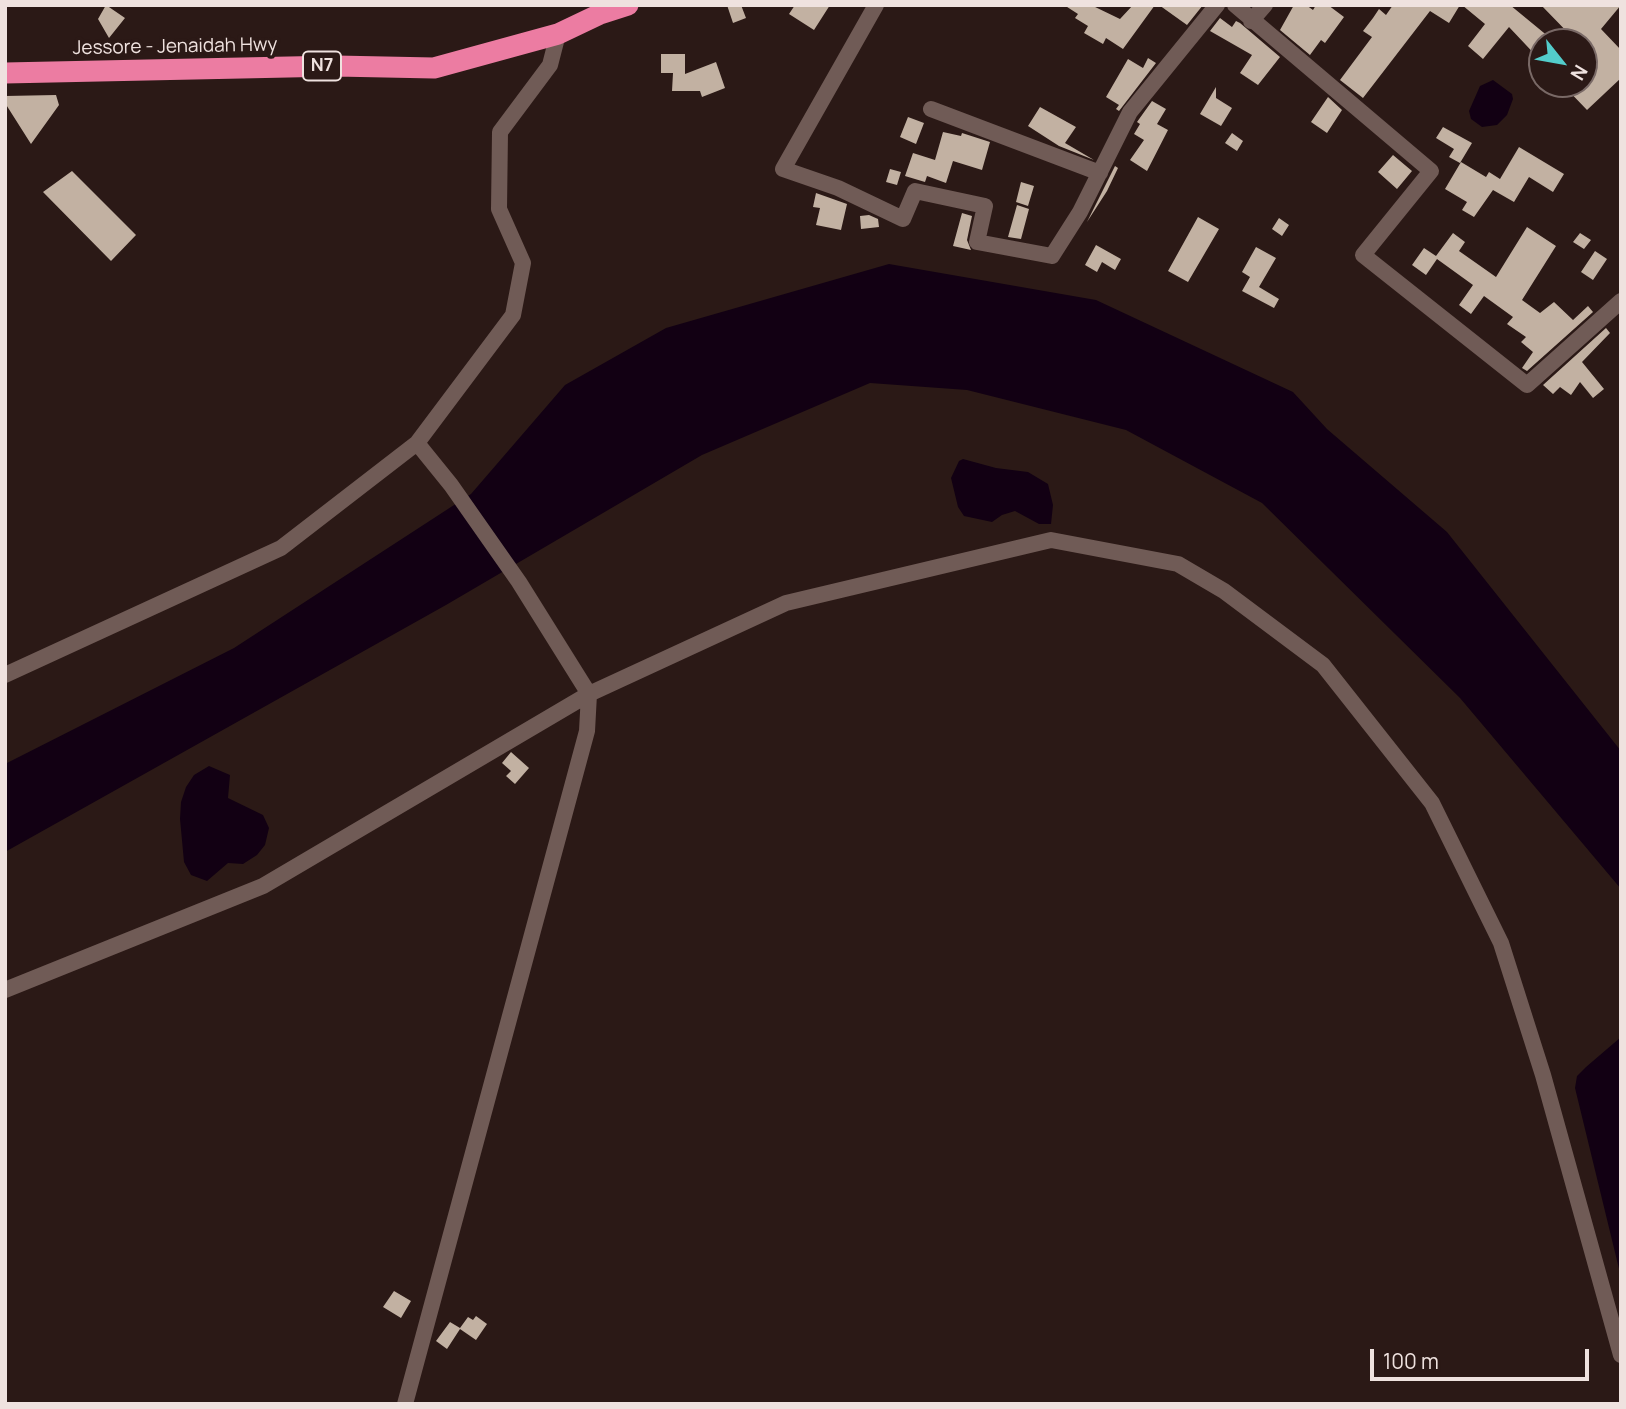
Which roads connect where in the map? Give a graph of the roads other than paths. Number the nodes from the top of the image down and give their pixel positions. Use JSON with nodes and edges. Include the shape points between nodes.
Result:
{"nodes":[{"id":1,"x":628,"y":5,"type":"edge"},
{"id":2,"x":876,"y":5,"type":"edge"},
{"id":3,"x":1217,"y":5,"type":"edge"},
{"id":4,"x":1235,"y":5,"type":"edge"},
{"id":5,"x":1265,"y":5,"type":"edge"},
{"id":6,"x":1251,"y":21,"type":"junction"},
{"id":7,"x":558,"y":34,"type":"junction"},
{"id":8,"x":5,"y":73,"type":"edge"},
{"id":9,"x":931,"y":108,"type":"dead end"},
{"id":10,"x":1100,"y":173,"type":"junction"},
{"id":11,"x":1621,"y":301,"type":"edge"},
{"id":12,"x":417,"y":443,"type":"junction"},
{"id":13,"x":5,"y":676,"type":"edge"},
{"id":14,"x":589,"y":694,"type":"junction"},
{"id":15,"x":5,"y":990,"type":"edge"},
{"id":16,"x":1621,"y":1355,"type":"edge"},
{"id":17,"x":405,"y":1404,"type":"edge"}],
"edges":[{"from":1,"to":7,"type":"highway","name":"Jessore - Jenaidah Hwy","number":"N7"},
{"from":2,"to":10,"type":"street","via":[[783,169],[838,188],[903,219],[915,191],[985,206],[976,242],[1052,256]]},
{"from":3,"to":10,"type":"street","via":[[1130,112]]},
{"from":4,"to":6,"type":"street"},
{"from":5,"to":6,"type":"street"},
{"from":6,"to":11,"type":"street","via":[[1431,171],[1363,255],[1527,385]]},
{"from":7,"to":8,"type":"highway","name":"Jessore - Jenaidah Hwy","number":"N7","via":[[434,68]]},
{"from":7,"to":12,"type":"street","via":[[550,65],[500,132],[499,209],[523,263],[513,315]]},
{"from":9,"to":10,"type":"street"},
{"from":12,"to":13,"type":"street","via":[[281,548]]},
{"from":12,"to":14,"type":"street","via":[[519,582]]},
{"from":14,"to":15,"type":"street","via":[[263,886]]},
{"from":14,"to":16,"type":"street","via":[[786,603],[1051,540],[1178,564],[1224,591],[1323,665],[1432,803],[1501,943]]},
{"from":14,"to":17,"type":"street","via":[[586,731]]}]}
